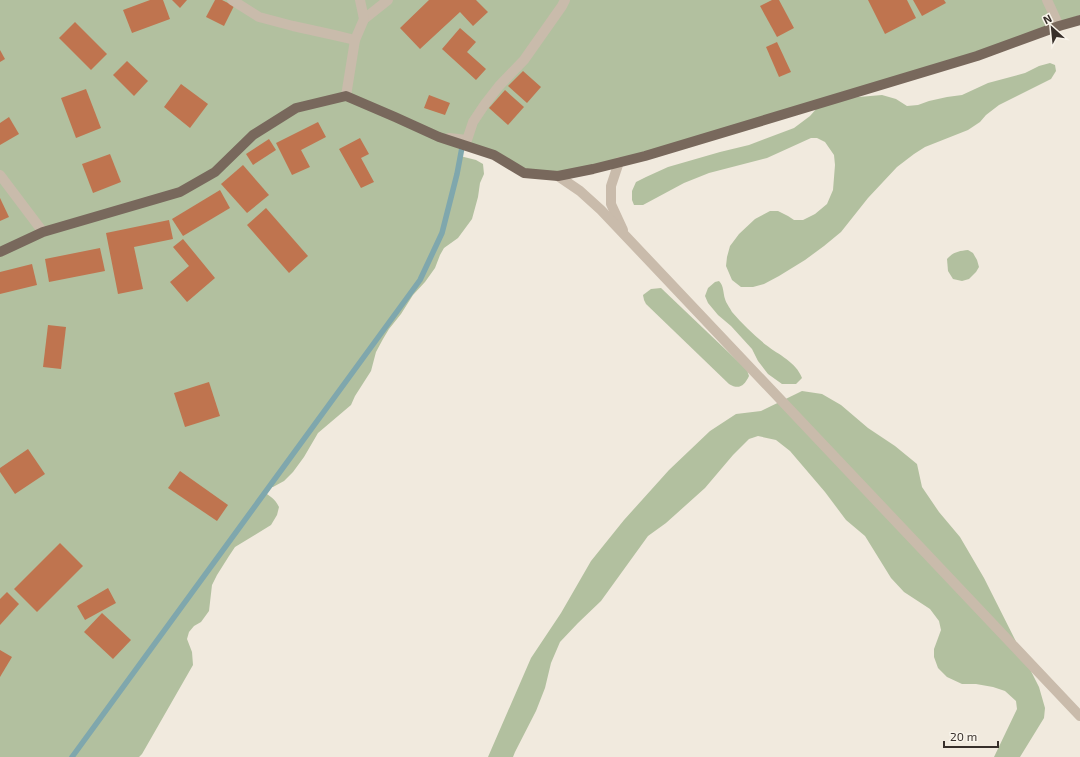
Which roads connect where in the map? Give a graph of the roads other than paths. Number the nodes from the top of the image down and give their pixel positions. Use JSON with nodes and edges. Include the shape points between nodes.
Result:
{"nodes":[{"id":1,"x":232,"y":0,"type":"edge"},
{"id":2,"x":360,"y":0,"type":"edge"},
{"id":3,"x":388,"y":0,"type":"edge"},
{"id":4,"x":565,"y":0,"type":"edge"},
{"id":5,"x":1047,"y":0,"type":"edge"},
{"id":6,"x":364,"y":19,"type":"junction"},
{"id":7,"x":1080,"y":20,"type":"edge"},
{"id":8,"x":1059,"y":26,"type":"junction"},
{"id":9,"x":355,"y":40,"type":"junction"},
{"id":10,"x":346,"y":96,"type":"junction"},
{"id":11,"x":439,"y":137,"type":"junction"},
{"id":12,"x":619,"y":162,"type":"junction"},
{"id":13,"x":0,"y":175,"type":"edge"},
{"id":14,"x":558,"y":176,"type":"junction"},
{"id":15,"x":43,"y":232,"type":"junction"},
{"id":16,"x":626,"y":237,"type":"junction"},
{"id":17,"x":0,"y":252,"type":"edge"},
{"id":18,"x":1080,"y":716,"type":"edge"}],
"edges":[{"from":1,"to":9,"type":"street","via":[[259,17]]},
{"from":2,"to":6,"type":"street"},
{"from":3,"to":6,"type":"street"},
{"from":4,"to":11,"type":"street","via":[[524,60],[485,104],[473,122],[467,140]]},
{"from":5,"to":8,"type":"street"},
{"from":6,"to":9,"type":"street"},
{"from":7,"to":8,"type":"main road"},
{"from":8,"to":12,"type":"main road","via":[[977,56]]},
{"from":9,"to":10,"type":"street"},
{"from":10,"to":11,"type":"main road"},
{"from":10,"to":15,"type":"main road","via":[[296,108],[253,135],[215,172],[180,192]]},
{"from":11,"to":14,"type":"main road","via":[[494,156],[524,173]]},
{"from":12,"to":14,"type":"main road"},
{"from":12,"to":16,"type":"street","via":[[611,186],[611,204]]},
{"from":13,"to":15,"type":"street"},
{"from":14,"to":16,"type":"street","via":[[580,191]]},
{"from":15,"to":17,"type":"main road"},
{"from":16,"to":18,"type":"street"}]}
